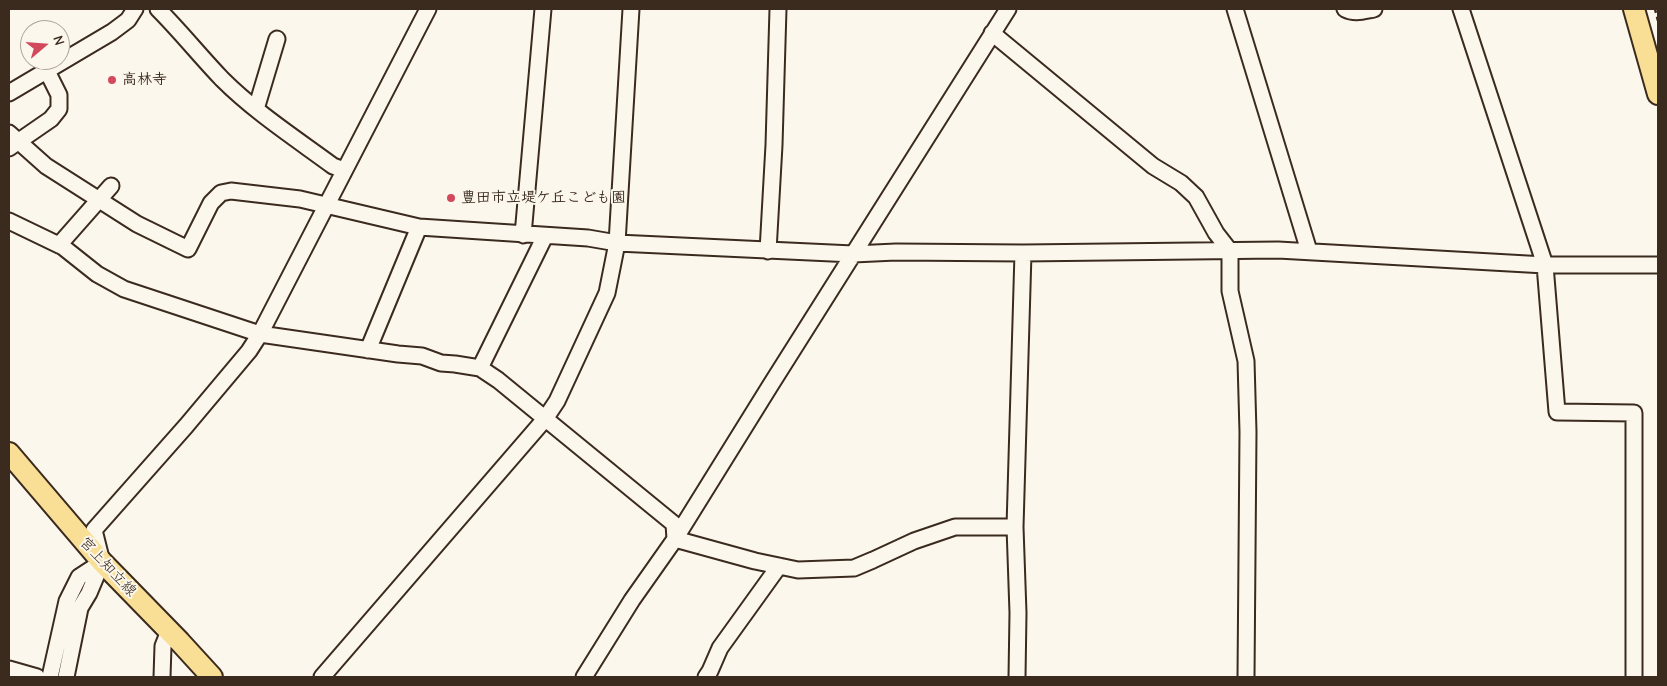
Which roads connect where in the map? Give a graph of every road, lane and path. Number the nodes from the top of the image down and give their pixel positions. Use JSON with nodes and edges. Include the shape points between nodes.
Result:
{"nodes":[{"id":1,"x":135,"y":9,"type":"edge"},
{"id":2,"x":158,"y":9,"type":"edge"},
{"id":3,"x":428,"y":9,"type":"edge"},
{"id":4,"x":542,"y":9,"type":"edge"},
{"id":5,"x":631,"y":9,"type":"edge"},
{"id":6,"x":778,"y":9,"type":"edge"},
{"id":7,"x":1008,"y":9,"type":"edge"},
{"id":8,"x":1235,"y":9,"type":"edge"},
{"id":9,"x":1345,"y":9,"type":"edge"},
{"id":10,"x":1374,"y":9,"type":"edge"},
{"id":11,"x":1461,"y":9,"type":"edge"},
{"id":12,"x":1634,"y":9,"type":"edge"},
{"id":13,"x":1655,"y":9,"type":"edge"},
{"id":14,"x":1658,"y":21,"type":"edge"},
{"id":15,"x":992,"y":33,"type":"junction"},
{"id":16,"x":277,"y":39,"type":"dead end"},
{"id":17,"x":47,"y":71,"type":"junction"},
{"id":18,"x":9,"y":93,"type":"edge"},
{"id":19,"x":1658,"y":94,"type":"edge"},
{"id":20,"x":256,"y":109,"type":"junction"},
{"id":21,"x":12,"y":141,"type":"edge"},
{"id":22,"x":344,"y":170,"type":"junction"},
{"id":23,"x":111,"y":186,"type":"dead end"},
{"id":24,"x":98,"y":199,"type":"junction"},
{"id":25,"x":328,"y":206,"type":"junction"},
{"id":26,"x":9,"y":221,"type":"edge"},
{"id":27,"x":419,"y":227,"type":"junction"},
{"id":28,"x":523,"y":235,"type":"junction"},
{"id":29,"x":544,"y":236,"type":"junction"},
{"id":30,"x":617,"y":243,"type":"junction"},
{"id":31,"x":59,"y":245,"type":"junction"},
{"id":32,"x":768,"y":251,"type":"junction"},
{"id":33,"x":1230,"y":251,"type":"junction"},
{"id":34,"x":1309,"y":251,"type":"junction"},
{"id":35,"x":1023,"y":253,"type":"junction"},
{"id":36,"x":853,"y":254,"type":"junction"},
{"id":37,"x":1545,"y":265,"type":"junction"},
{"id":38,"x":1658,"y":265,"type":"edge"},
{"id":39,"x":260,"y":334,"type":"junction"},
{"id":40,"x":368,"y":350,"type":"junction"},
{"id":41,"x":480,"y":368,"type":"junction"},
{"id":42,"x":546,"y":419,"type":"junction"},
{"id":43,"x":9,"y":453,"type":"edge"},
{"id":44,"x":1015,"y":527,"type":"junction"},
{"id":45,"x":675,"y":539,"type":"junction"},
{"id":46,"x":102,"y":562,"type":"junction"},
{"id":47,"x":779,"y":566,"type":"junction"},
{"id":48,"x":169,"y":632,"type":"junction"},
{"id":49,"x":9,"y":669,"type":"edge"},
{"id":50,"x":37,"y":677,"type":"edge"},
{"id":51,"x":50,"y":677,"type":"edge"},
{"id":52,"x":66,"y":677,"type":"edge"},
{"id":53,"x":162,"y":677,"type":"edge"},
{"id":54,"x":212,"y":677,"type":"edge"},
{"id":55,"x":322,"y":677,"type":"edge"},
{"id":56,"x":584,"y":677,"type":"edge"},
{"id":57,"x":706,"y":677,"type":"edge"},
{"id":58,"x":1017,"y":677,"type":"edge"},
{"id":59,"x":1246,"y":677,"type":"edge"},
{"id":60,"x":1634,"y":677,"type":"edge"}],
"edges":[{"from":1,"to":17,"type":"street","via":[[128,20],[112,32]]},
{"from":2,"to":20,"type":"street","via":[[222,79]]},
{"from":3,"to":22,"type":"street"},
{"from":4,"to":28,"type":"street"},
{"from":5,"to":30,"type":"street"},
{"from":6,"to":32,"type":"street"},
{"from":7,"to":15,"type":"street"},
{"from":8,"to":34,"type":"street"},
{"from":9,"to":10,"type":"street","via":[[1360,12]]},
{"from":11,"to":37,"type":"street"},
{"from":12,"to":19,"type":"main road"},
{"from":13,"to":14,"type":"path"},
{"from":15,"to":33,"type":"street","via":[[1153,166],[1181,183],[1196,197]]},
{"from":15,"to":36,"type":"street"},
{"from":16,"to":20,"type":"street"},
{"from":17,"to":18,"type":"street"},
{"from":17,"to":21,"type":"street","via":[[59,95],[59,109],[51,119]]},
{"from":20,"to":22,"type":"street","via":[[332,166]]},
{"from":21,"to":24,"type":"street"},
{"from":22,"to":25,"type":"street"},
{"from":23,"to":24,"type":"street"},
{"from":24,"to":25,"type":"street","via":[[137,224],[188,249],[211,203],[221,193],[231,191],[300,199]]},
{"from":24,"to":31,"type":"street"},
{"from":25,"to":27,"type":"street"},
{"from":25,"to":39,"type":"street"},
{"from":26,"to":31,"type":"street"},
{"from":27,"to":28,"type":"street"},
{"from":27,"to":40,"type":"street"},
{"from":28,"to":29,"type":"street"},
{"from":29,"to":30,"type":"street"},
{"from":29,"to":41,"type":"street"},
{"from":30,"to":32,"type":"street"},
{"from":30,"to":42,"type":"street","via":[[607,293]]},
{"from":31,"to":39,"type":"street","via":[[97,274],[124,289]]},
{"from":32,"to":36,"type":"street"},
{"from":33,"to":34,"type":"street"},
{"from":33,"to":35,"type":"street"},
{"from":33,"to":59,"type":"street","via":[[1230,291],[1246,361]]},
{"from":34,"to":37,"type":"street"},
{"from":35,"to":36,"type":"street"},
{"from":35,"to":44,"type":"street"},
{"from":36,"to":45,"type":"street"},
{"from":37,"to":38,"type":"street"},
{"from":37,"to":60,"type":"street","via":[[1557,412],[1634,413]]},
{"from":39,"to":40,"type":"street"},
{"from":39,"to":46,"type":"street","via":[[249,351],[94,530]]},
{"from":40,"to":41,"type":"street","via":[[422,356],[441,363]]},
{"from":41,"to":42,"type":"street"},
{"from":42,"to":45,"type":"street","via":[[674,524]]},
{"from":42,"to":55,"type":"street"},
{"from":43,"to":46,"type":"main road","name":"宮上知立線"},
{"from":44,"to":47,"type":"street","via":[[955,527],[914,540],[854,568],[798,570]]},
{"from":44,"to":58,"type":"street"},
{"from":45,"to":47,"type":"street"},
{"from":45,"to":56,"type":"street"},
{"from":46,"to":48,"type":"main road","name":"宮上知立線"},
{"from":46,"to":51,"type":"street","via":[[79,577],[67,601]]},
{"from":46,"to":52,"type":"street","via":[[80,608]]},
{"from":47,"to":57,"type":"street","via":[[720,648]]},
{"from":48,"to":53,"type":"street","via":[[163,646]]},
{"from":48,"to":54,"type":"main road","name":"宮上知立線"},
{"from":49,"to":50,"type":"street"}]}
